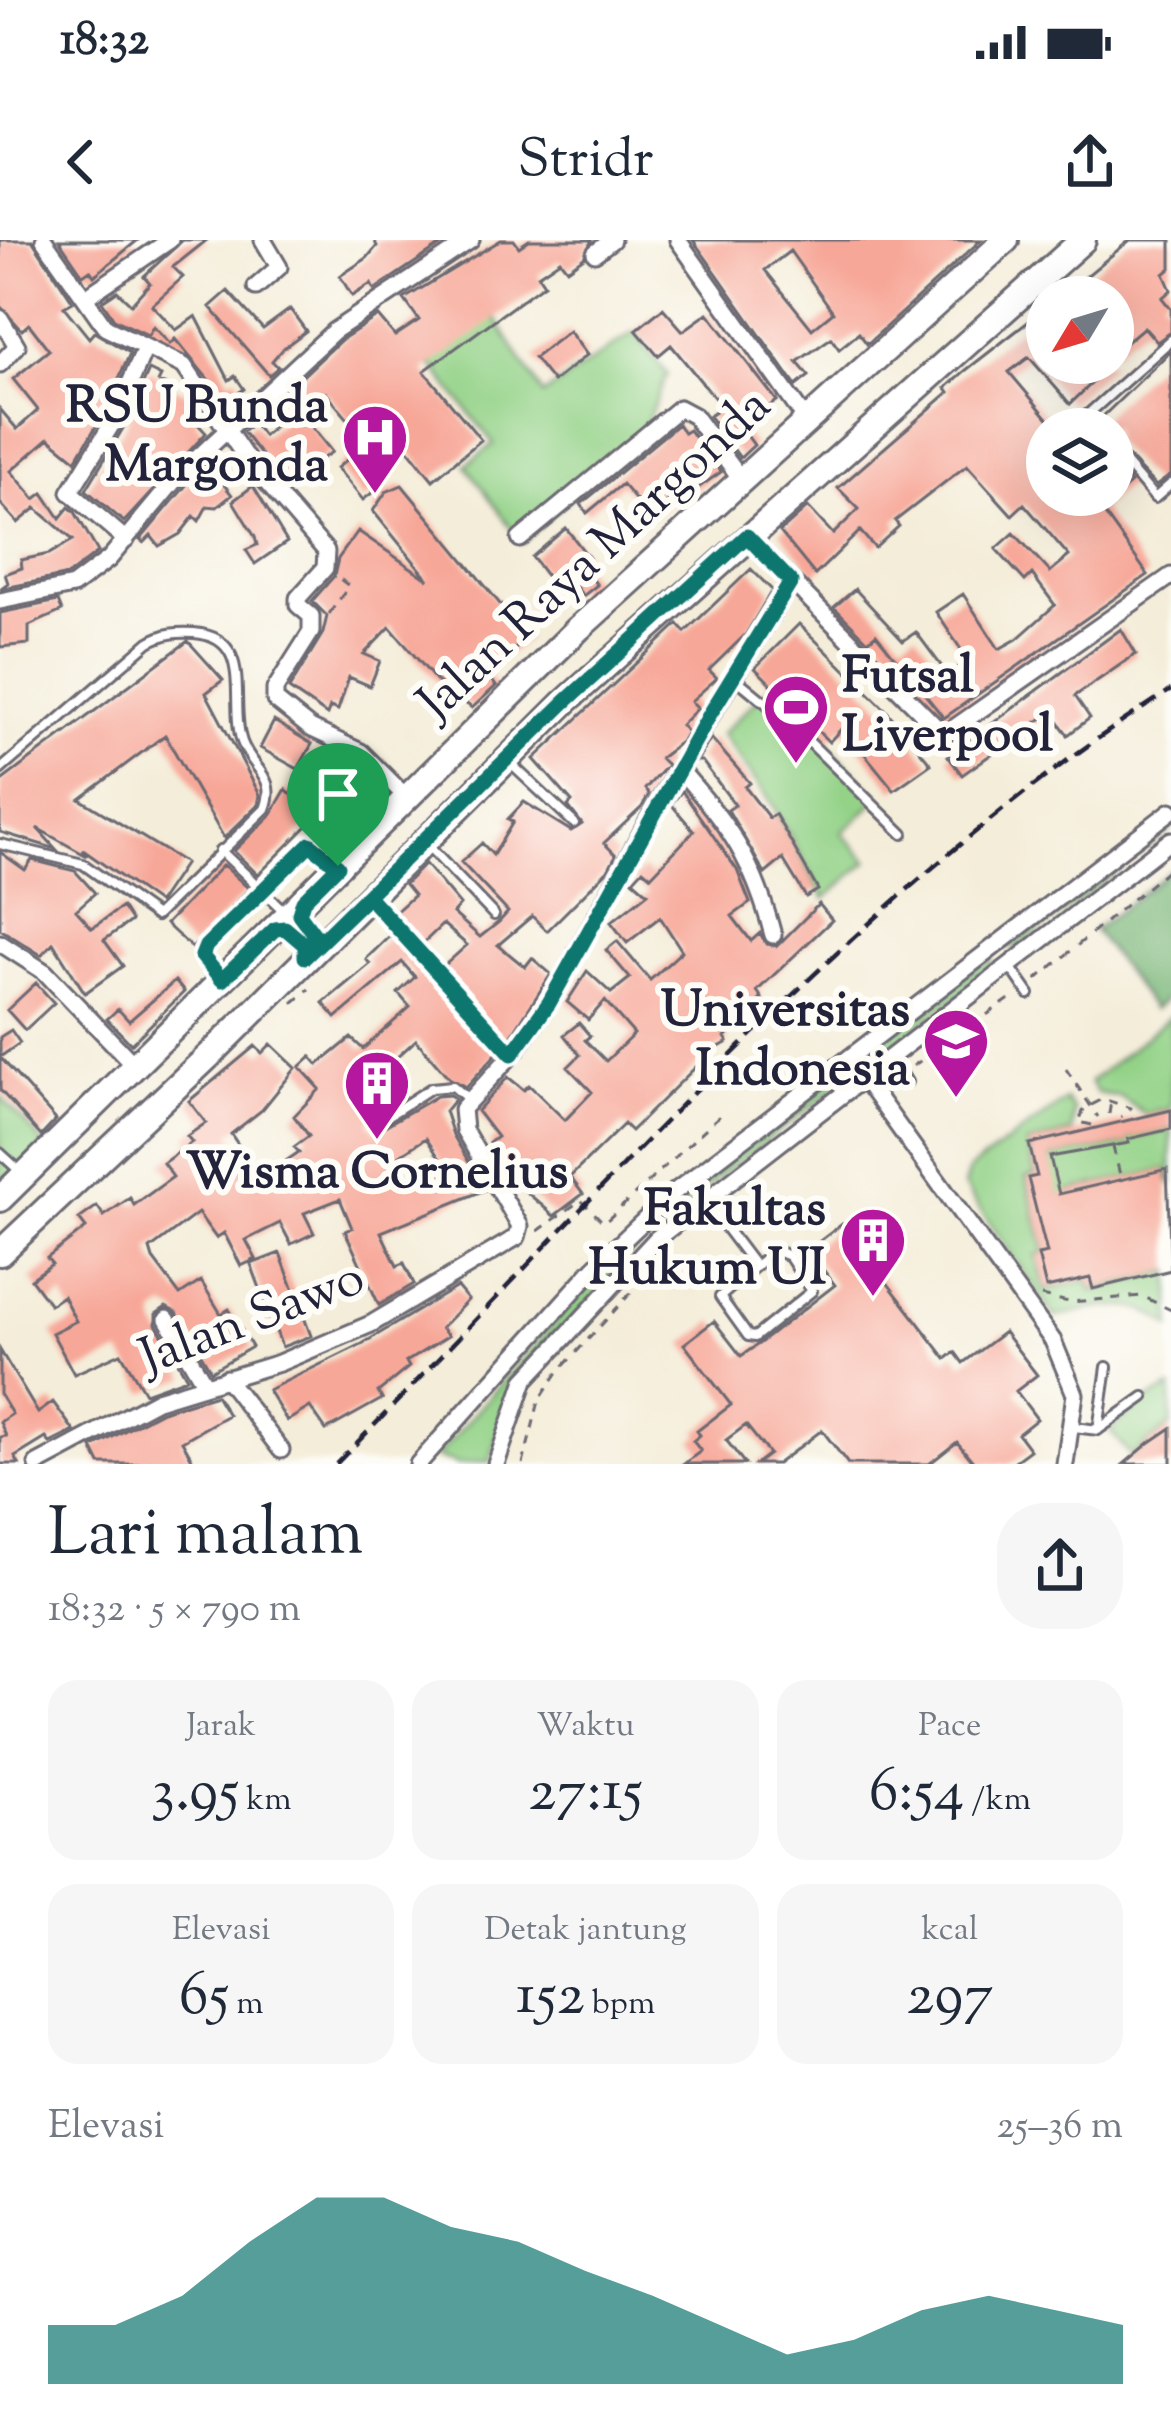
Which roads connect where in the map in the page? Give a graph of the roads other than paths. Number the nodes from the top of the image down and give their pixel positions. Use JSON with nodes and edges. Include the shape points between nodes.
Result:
{"nodes":[{"id":1,"x":44,"y":240,"type":"edge"},
{"id":2,"x":170,"y":240,"type":"edge"},
{"id":3,"x":263,"y":240,"type":"edge"},
{"id":4,"x":612,"y":240,"type":"edge"},
{"id":5,"x":679,"y":240,"type":"edge"},
{"id":6,"x":1006,"y":240,"type":"edge"},
{"id":7,"x":1083,"y":240,"type":"edge"},
{"id":8,"x":466,"y":241,"type":"edge"},
{"id":9,"x":596,"y":253,"type":"dead end"},
{"id":10,"x":256,"y":287,"type":"dead end"},
{"id":11,"x":86,"y":297,"type":"junction"},
{"id":12,"x":0,"y":318,"type":"edge"},
{"id":13,"x":1171,"y":340,"type":"edge"},
{"id":14,"x":145,"y":348,"type":"junction"},
{"id":15,"x":0,"y":364,"type":"edge"},
{"id":16,"x":1095,"y":408,"type":"edge"},
{"id":17,"x":806,"y":420,"type":"junction"},
{"id":18,"x":226,"y":432,"type":"junction"},
{"id":19,"x":1134,"y":474,"type":"edge"},
{"id":20,"x":741,"y":479,"type":"junction"},
{"id":21,"x":1171,"y":484,"type":"edge"},
{"id":22,"x":747,"y":536,"type":"junction"},
{"id":23,"x":520,"y":538,"type":"dead end"},
{"id":24,"x":126,"y":540,"type":"junction"},
{"id":25,"x":1171,"y":576,"type":"edge"},
{"id":26,"x":791,"y":582,"type":"junction"},
{"id":27,"x":0,"y":601,"type":"edge"},
{"id":28,"x":733,"y":676,"type":"junction"},
{"id":29,"x":506,"y":760,"type":"junction"},
{"id":30,"x":679,"y":769,"type":"junction"},
{"id":31,"x":0,"y":770,"type":"edge"},
{"id":32,"x":407,"y":798,"type":"junction"},
{"id":33,"x":1171,"y":811,"type":"edge"},
{"id":34,"x":574,"y":823,"type":"dead end"},
{"id":35,"x":902,"y":834,"type":"dead end"},
{"id":36,"x":1171,"y":840,"type":"edge"},
{"id":37,"x":423,"y":842,"type":"junction"},
{"id":38,"x":0,"y":844,"type":"edge"},
{"id":39,"x":220,"y":850,"type":"junction"},
{"id":40,"x":338,"y":866,"type":"junction"},
{"id":41,"x":262,"y":891,"type":"junction"},
{"id":42,"x":289,"y":915,"type":"junction"},
{"id":43,"x":494,"y":915,"type":"dead end"},
{"id":44,"x":772,"y":935,"type":"dead end"},
{"id":45,"x":325,"y":937,"type":"junction"},
{"id":46,"x":0,"y":943,"type":"edge"},
{"id":47,"x":996,"y":947,"type":"junction"},
{"id":48,"x":305,"y":957,"type":"junction"},
{"id":49,"x":1009,"y":965,"type":"junction"},
{"id":50,"x":222,"y":980,"type":"junction"},
{"id":51,"x":1027,"y":991,"type":"road end"},
{"id":52,"x":890,"y":1055,"type":"junction"},
{"id":53,"x":135,"y":1066,"type":"junction"},
{"id":54,"x":862,"y":1076,"type":"junction"},
{"id":55,"x":904,"y":1077,"type":"road end"},
{"id":56,"x":469,"y":1100,"type":"junction"},
{"id":57,"x":377,"y":1123,"type":"dead end"},
{"id":58,"x":0,"y":1153,"type":"edge"},
{"id":59,"x":24,"y":1174,"type":"junction"},
{"id":60,"x":0,"y":1198,"type":"edge"},
{"id":61,"x":703,"y":1198,"type":"junction"},
{"id":62,"x":0,"y":1253,"type":"edge"},
{"id":63,"x":754,"y":1264,"type":"junction"},
{"id":64,"x":167,"y":1319,"type":"dead end"},
{"id":65,"x":1107,"y":1367,"type":"dead end"},
{"id":66,"x":226,"y":1378,"type":"junction"},
{"id":67,"x":204,"y":1383,"type":"junction"},
{"id":68,"x":1144,"y":1396,"type":"dead end"},
{"id":69,"x":1074,"y":1427,"type":"junction"},
{"id":70,"x":1098,"y":1430,"type":"junction"},
{"id":71,"x":281,"y":1450,"type":"dead end"},
{"id":72,"x":37,"y":1464,"type":"edge"},
{"id":73,"x":418,"y":1464,"type":"edge"},
{"id":74,"x":496,"y":1464,"type":"edge"},
{"id":75,"x":1065,"y":1464,"type":"edge"}],
"edges":[{"from":1,"to":11,"type":"street"},
{"from":2,"to":11,"type":"street"},
{"from":3,"to":10,"type":"street","via":[[279,267]]},
{"from":4,"to":9,"type":"street"},
{"from":5,"to":17,"type":"street"},
{"from":6,"to":17,"type":"main road","name":"Jalan Raya Margonda"},
{"from":7,"to":22,"type":"main road","name":"Jalan Raya Margonda"},
{"from":8,"to":18,"type":"street","via":[[334,331]]},
{"from":11,"to":14,"type":"street","via":[[106,328]]},
{"from":12,"to":15,"type":"street","via":[[16,346]]},
{"from":13,"to":16,"type":"lane"},
{"from":14,"to":18,"type":"street","via":[[184,366]]},
{"from":14,"to":24,"type":"street","via":[[130,391],[70,493]]},
{"from":17,"to":20,"type":"main road","name":"Jalan Raya Margonda"},
{"from":18,"to":24,"type":"street"},
{"from":18,"to":32,"type":"street","via":[[326,550],[325,568],[298,598],[314,623],[275,700],[361,752]]},
{"from":19,"to":21,"type":"lane","via":[[1155,498]]},
{"from":20,"to":23,"type":"street","via":[[694,416],[679,408]]},
{"from":20,"to":32,"type":"main road","name":"Jalan Raya Margonda"},
{"from":22,"to":26,"type":"street"},
{"from":22,"to":29,"type":"main road","name":"Jalan Raya Margonda"},
{"from":24,"to":27,"type":"street","via":[[73,586]]},
{"from":25,"to":26,"type":"street","via":[[944,735]]},
{"from":26,"to":28,"type":"street"},
{"from":28,"to":30,"type":"street"},
{"from":28,"to":35,"type":"lane"},
{"from":29,"to":34,"type":"lane"},
{"from":29,"to":37,"type":"main road","name":"Jalan Raya Margonda"},
{"from":30,"to":44,"type":"street","via":[[738,838]]},
{"from":30,"to":56,"type":"street","via":[[549,1003]]},
{"from":31,"to":39,"type":"lane","via":[[148,642],[165,633],[219,639],[237,667],[242,742],[270,784],[265,809]]},
{"from":32,"to":40,"type":"main road","name":"Jalan Raya Margonda"},
{"from":33,"to":47,"type":"street"},
{"from":36,"to":49,"type":"street"},
{"from":37,"to":43,"type":"lane"},
{"from":37,"to":45,"type":"main road","name":"Jalan Raya Margonda"},
{"from":38,"to":39,"type":"lane","via":[[83,863],[156,916]]},
{"from":39,"to":41,"type":"lane"},
{"from":40,"to":41,"type":"lane","via":[[314,843]]},
{"from":40,"to":42,"type":"main road","name":"Jalan Raya Margonda"},
{"from":41,"to":42,"type":"lane"},
{"from":41,"to":50,"type":"lane","via":[[204,950]]},
{"from":42,"to":45,"type":"main road"},
{"from":42,"to":48,"type":"main road"},
{"from":42,"to":50,"type":"main road","name":"Jalan Raya Margonda"},
{"from":45,"to":48,"type":"main road","name":"Jalan Raya Margonda"},
{"from":46,"to":53,"type":"street","via":[[45,971]]},
{"from":47,"to":49,"type":"street"},
{"from":47,"to":73,"type":"street","via":[[657,1207]]},
{"from":48,"to":62,"type":"main road","name":"Jalan Raya Margonda"},
{"from":49,"to":51,"type":"lane"},
{"from":49,"to":52,"type":"street"},
{"from":50,"to":53,"type":"main road","name":"Jalan Raya Margonda"},
{"from":52,"to":54,"type":"street"},
{"from":52,"to":55,"type":"lane"},
{"from":53,"to":59,"type":"main road","name":"Jalan Raya Margonda"},
{"from":54,"to":61,"type":"street"},
{"from":54,"to":69,"type":"street","via":[[1066,1365]]},
{"from":56,"to":57,"type":"lane","via":[[453,1086],[436,1087]]},
{"from":56,"to":66,"type":"street","name":"Jalan Sawo","via":[[464,1130],[520,1226],[511,1242],[371,1324]]},
{"from":58,"to":59,"type":"lane"},
{"from":59,"to":60,"type":"main road","name":"Jalan Raya Margonda"},
{"from":61,"to":63,"type":"lane"},
{"from":61,"to":74,"type":"street","via":[[550,1348],[514,1402]]},
{"from":63,"to":63,"type":"lane","via":[[784,1252],[812,1291],[754,1337],[719,1297]]},
{"from":64,"to":67,"type":"street"},
{"from":65,"to":70,"type":"lane"},
{"from":66,"to":67,"type":"street","name":"Jalan Sawo"},
{"from":66,"to":71,"type":"street"},
{"from":67,"to":72,"type":"street","name":"Jalan Sawo"},
{"from":68,"to":70,"type":"lane"},
{"from":69,"to":70,"type":"lane"},
{"from":69,"to":75,"type":"street"}]}
